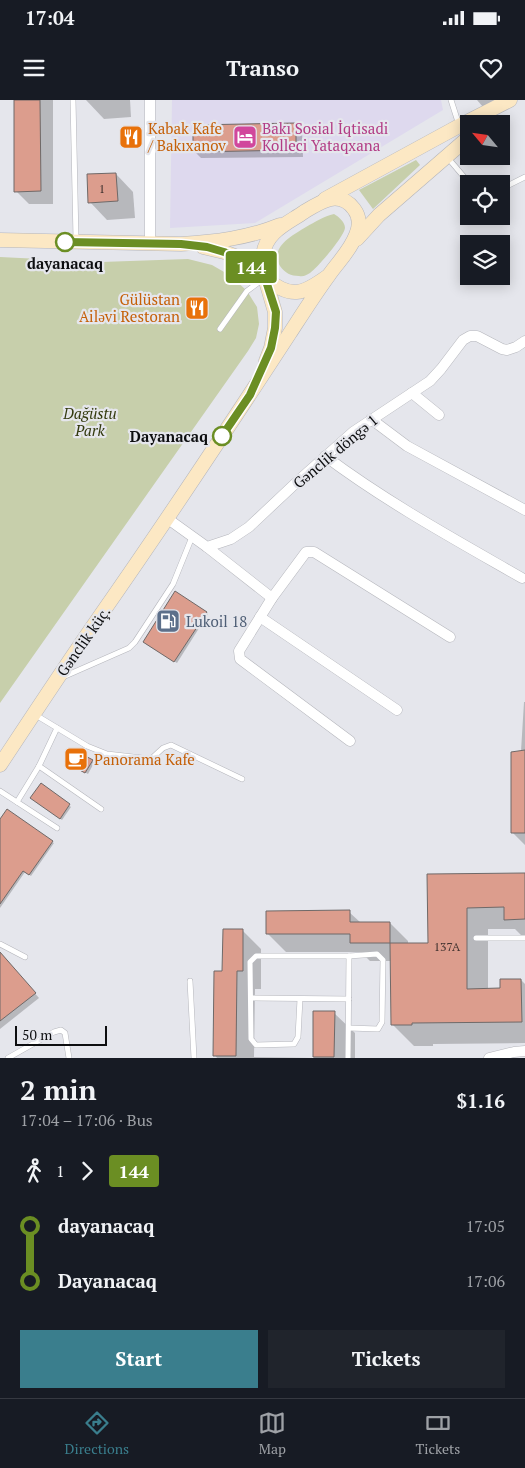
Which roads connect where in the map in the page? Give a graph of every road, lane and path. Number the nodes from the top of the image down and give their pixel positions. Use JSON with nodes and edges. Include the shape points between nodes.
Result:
{"nodes":[{"id":1,"x":73,"y":100,"type":"edge"},
{"id":2,"x":150,"y":100,"type":"edge"},
{"id":3,"x":451,"y":100,"type":"edge"},
{"id":4,"x":510,"y":100,"type":"edge"},
{"id":5,"x":514,"y":100,"type":"edge"},
{"id":6,"x":496,"y":115,"type":"edge"},
{"id":7,"x":459,"y":126,"type":"junction"},
{"id":8,"x":460,"y":144,"type":"edge"},
{"id":9,"x":446,"y":156,"type":"junction"},
{"id":10,"x":462,"y":175,"type":"edge"},
{"id":11,"x":525,"y":177,"type":"edge"},
{"id":12,"x":510,"y":184,"type":"edge"},
{"id":13,"x":319,"y":203,"type":"junction"},
{"id":14,"x":285,"y":223,"type":"junction"},
{"id":15,"x":0,"y":240,"type":"edge"},
{"id":16,"x":76,"y":242,"type":"junction"},
{"id":17,"x":150,"y":243,"type":"junction"},
{"id":18,"x":181,"y":244,"type":"junction"},
{"id":19,"x":350,"y":247,"type":"junction"},
{"id":20,"x":328,"y":276,"type":"junction"},
{"id":21,"x":265,"y":278,"type":"junction"},
{"id":22,"x":220,"y":329,"type":"dead end"},
{"id":23,"x":525,"y":340,"type":"edge"},
{"id":24,"x":412,"y":393,"type":"junction"},
{"id":25,"x":250,"y":395,"type":"junction"},
{"id":26,"x":440,"y":415,"type":"dead end"},
{"id":27,"x":371,"y":419,"type":"junction"},
{"id":28,"x":325,"y":456,"type":"junction"},
{"id":29,"x":525,"y":510,"type":"edge"},
{"id":30,"x":168,"y":519,"type":"junction"},
{"id":31,"x":192,"y":537,"type":"junction"},
{"id":32,"x":207,"y":547,"type":"junction"},
{"id":33,"x":522,"y":578,"type":"dead end"},
{"id":34,"x":272,"y":598,"type":"junction"},
{"id":35,"x":260,"y":617,"type":"junction"},
{"id":36,"x":450,"y":636,"type":"dead end"},
{"id":37,"x":56,"y":680,"type":"junction"},
{"id":38,"x":397,"y":710,"type":"dead end"},
{"id":39,"x":34,"y":714,"type":"junction"},
{"id":40,"x":58,"y":728,"type":"junction"},
{"id":41,"x":350,"y":741,"type":"dead end"},
{"id":42,"x":0,"y":764,"type":"edge"},
{"id":43,"x":38,"y":766,"type":"junction"},
{"id":44,"x":242,"y":779,"type":"dead end"},
{"id":45,"x":0,"y":791,"type":"edge"},
{"id":46,"x":17,"y":802,"type":"junction"},
{"id":47,"x":101,"y":809,"type":"dead end"},
{"id":48,"x":57,"y":828,"type":"dead end"},
{"id":49,"x":476,"y":938,"type":"dead end"},
{"id":50,"x":525,"y":938,"type":"edge"},
{"id":51,"x":0,"y":944,"type":"edge"},
{"id":52,"x":349,"y":956,"type":"junction"},
{"id":53,"x":25,"y":957,"type":"dead end"},
{"id":54,"x":190,"y":981,"type":"dead end"},
{"id":55,"x":251,"y":998,"type":"junction"},
{"id":56,"x":300,"y":999,"type":"junction"},
{"id":57,"x":349,"y":999,"type":"junction"},
{"id":58,"x":349,"y":1028,"type":"junction"},
{"id":59,"x":525,"y":1052,"type":"edge"},
{"id":60,"x":8,"y":1058,"type":"edge"},
{"id":61,"x":68,"y":1058,"type":"edge"},
{"id":62,"x":194,"y":1058,"type":"edge"},
{"id":63,"x":348,"y":1058,"type":"edge"},
{"id":64,"x":489,"y":1058,"type":"edge"}],
"edges":[{"from":1,"to":16,"type":"lane"},
{"from":2,"to":17,"type":"street"},
{"from":3,"to":7,"type":"lane"},
{"from":4,"to":7,"type":"main road"},
{"from":5,"to":6,"type":"main road"},
{"from":7,"to":13,"type":"main road"},
{"from":8,"to":9,"type":"main road"},
{"from":9,"to":10,"type":"lane"},
{"from":9,"to":19,"type":"main road","via":[[379,215]]},
{"from":11,"to":12,"type":"lane"},
{"from":13,"to":14,"type":"main road"},
{"from":13,"to":19,"type":"main road","via":[[331,198],[340,199],[355,210],[359,226]]},
{"from":14,"to":18,"type":"main road","via":[[244,236]]},
{"from":14,"to":21,"type":"main road","via":[[264,247]]},
{"from":15,"to":16,"type":"main road"},
{"from":16,"to":17,"type":"main road"},
{"from":17,"to":18,"type":"main road"},
{"from":18,"to":21,"type":"main road","via":[[224,252]]},
{"from":19,"to":20,"type":"main road"},
{"from":20,"to":21,"type":"main road","via":[[314,287],[295,292],[277,287]]},
{"from":20,"to":25,"type":"main road"},
{"from":21,"to":22,"type":"lane","via":[[247,291]]},
{"from":21,"to":25,"type":"main road","via":[[276,312],[275,328],[271,348]]},
{"from":23,"to":24,"type":"street","name":"Gənclik döngə 1","via":[[507,350],[485,339],[470,336],[463,340],[430,381]]},
{"from":24,"to":26,"type":"street"},
{"from":24,"to":27,"type":"street","name":"Gənclik döngə 1"},
{"from":25,"to":30,"type":"main road","name":"Gənclik küç."},
{"from":27,"to":28,"type":"street","name":"Gənclik döngə 1"},
{"from":27,"to":29,"type":"street","via":[[407,446]]},
{"from":28,"to":32,"type":"street","name":"Gənclik döngə 1","via":[[250,526],[232,539]]},
{"from":28,"to":33,"type":"street","via":[[417,519]]},
{"from":30,"to":31,"type":"street"},
{"from":30,"to":37,"type":"main road","name":"Gənclik küç."},
{"from":31,"to":32,"type":"street"},
{"from":31,"to":37,"type":"lane","via":[[173,584],[135,642],[129,648]]},
{"from":32,"to":34,"type":"street"},
{"from":34,"to":35,"type":"street"},
{"from":34,"to":36,"type":"street","via":[[306,552],[314,552]]},
{"from":35,"to":38,"type":"street"},
{"from":35,"to":41,"type":"street","via":[[239,651],[240,659]]},
{"from":37,"to":39,"type":"main road","name":"Gənclik küç."},
{"from":39,"to":40,"type":"lane"},
{"from":39,"to":42,"type":"main road","name":"Gənclik küç."},
{"from":40,"to":43,"type":"lane"},
{"from":40,"to":44,"type":"lane","via":[[107,754],[150,760],[171,745]]},
{"from":43,"to":46,"type":"lane"},
{"from":43,"to":47,"type":"lane"},
{"from":45,"to":46,"type":"lane"},
{"from":46,"to":48,"type":"lane"},
{"from":49,"to":50,"type":"lane"},
{"from":51,"to":53,"type":"lane"},
{"from":52,"to":55,"type":"lane","via":[[256,956],[250,962]]},
{"from":52,"to":57,"type":"lane"},
{"from":52,"to":58,"type":"lane","via":[[378,954],[383,960],[382,1022],[378,1029]]},
{"from":54,"to":62,"type":"lane"},
{"from":55,"to":56,"type":"lane"},
{"from":55,"to":56,"type":"lane","via":[[251,1039],[256,1045],[294,1044],[298,1037]]},
{"from":56,"to":57,"type":"lane"},
{"from":57,"to":58,"type":"lane"},
{"from":58,"to":63,"type":"lane"},
{"from":59,"to":64,"type":"street"},
{"from":60,"to":61,"type":"lane","via":[[61,1030],[65,1033]]}]}
